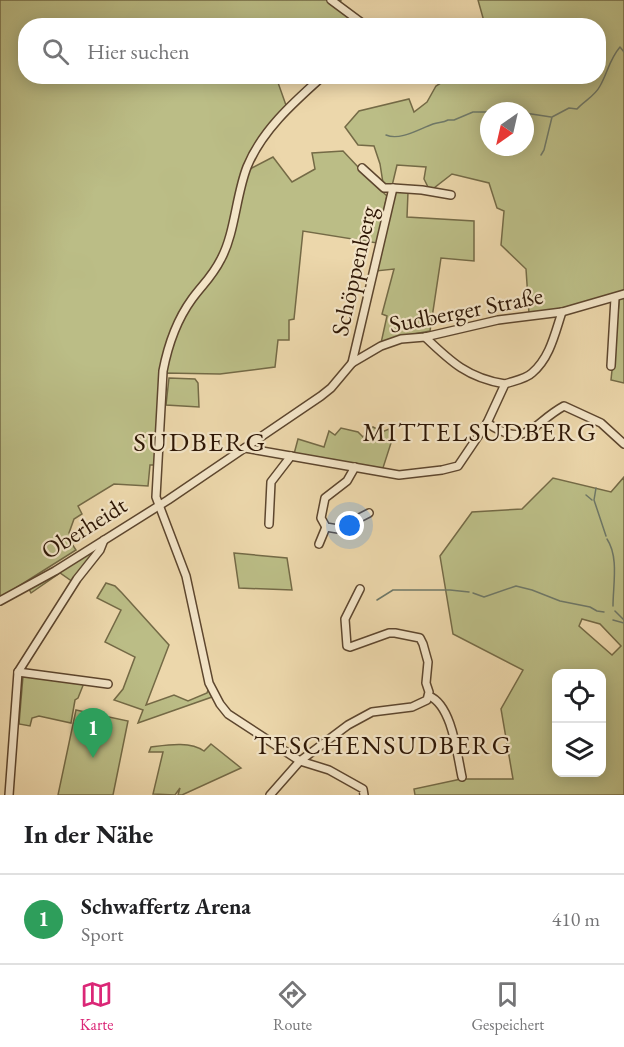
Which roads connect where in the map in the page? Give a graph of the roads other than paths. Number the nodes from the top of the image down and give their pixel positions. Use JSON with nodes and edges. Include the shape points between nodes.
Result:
{"nodes":[{"id":1,"x":331,"y":0,"type":"edge"},
{"id":2,"x":355,"y":18,"type":"edge"},
{"id":3,"x":314,"y":84,"type":"edge"},
{"id":4,"x":362,"y":168,"type":"dead end"},
{"id":5,"x":393,"y":188,"type":"junction"},
{"id":6,"x":451,"y":195,"type":"dead end"},
{"id":7,"x":624,"y":294,"type":"edge"},
{"id":8,"x":615,"y":298,"type":"junction"},
{"id":9,"x":562,"y":312,"type":"junction"},
{"id":10,"x":425,"y":337,"type":"junction"},
{"id":11,"x":352,"y":363,"type":"junction"},
{"id":12,"x":611,"y":366,"type":"dead end"},
{"id":13,"x":505,"y":384,"type":"junction"},
{"id":14,"x":487,"y":423,"type":"junction"},
{"id":15,"x":624,"y":444,"type":"edge"},
{"id":16,"x":245,"y":448,"type":"junction"},
{"id":17,"x":291,"y":456,"type":"junction"},
{"id":18,"x":355,"y":468,"type":"junction"},
{"id":19,"x":159,"y":506,"type":"junction"},
{"id":20,"x":369,"y":513,"type":"dead end"},
{"id":21,"x":269,"y":524,"type":"dead end"},
{"id":22,"x":326,"y":527,"type":"junction"},
{"id":23,"x":104,"y":540,"type":"junction"},
{"id":24,"x":319,"y":544,"type":"dead end"},
{"id":25,"x":360,"y":589,"type":"dead end"},
{"id":26,"x":0,"y":601,"type":"edge"},
{"id":27,"x":18,"y":672,"type":"junction"},
{"id":28,"x":108,"y":684,"type":"dead end"},
{"id":29,"x":429,"y":696,"type":"junction"},
{"id":30,"x":300,"y":761,"type":"junction"},
{"id":31,"x":462,"y":777,"type":"dead end"},
{"id":32,"x":9,"y":795,"type":"edge"},
{"id":33,"x":270,"y":795,"type":"edge"},
{"id":34,"x":364,"y":795,"type":"edge"}],
"edges":[{"from":1,"to":2,"type":"street"},
{"from":3,"to":19,"type":"street","via":[[285,111],[258,147],[247,167],[223,256],[175,329],[164,371],[156,497]]},
{"from":4,"to":5,"type":"street","name":"Schöppenberg","via":[[384,188]]},
{"from":5,"to":6,"type":"street","name":"Schöppenberg"},
{"from":5,"to":11,"type":"street","name":"Schöppenberg"},
{"from":7,"to":8,"type":"street","name":"Sudberger Straße"},
{"from":8,"to":9,"type":"street","name":"Sudberger Straße"},
{"from":8,"to":12,"type":"street"},
{"from":9,"to":10,"type":"street","name":"Sudberger Straße","via":[[498,320]]},
{"from":9,"to":13,"type":"street","via":[[550,347],[536,369]]},
{"from":10,"to":11,"type":"street","name":"Sudberger Straße","via":[[381,346]]},
{"from":10,"to":13,"type":"street","via":[[460,368],[486,381]]},
{"from":11,"to":16,"type":"street","name":"Sudberger Straße","via":[[331,388]]},
{"from":13,"to":14,"type":"street"},
{"from":14,"to":15,"type":"street","via":[[505,434],[519,435],[564,406],[601,423]]},
{"from":14,"to":18,"type":"street","via":[[458,466],[407,476]]},
{"from":16,"to":17,"type":"street"},
{"from":16,"to":19,"type":"street","name":"Sudberger Straße"},
{"from":17,"to":18,"type":"street"},
{"from":17,"to":21,"type":"street","via":[[271,482]]},
{"from":18,"to":22,"type":"street","via":[[347,481],[325,498],[321,518]]},
{"from":19,"to":23,"type":"street","name":"Oberheidt"},
{"from":19,"to":30,"type":"street","via":[[186,576],[209,683],[220,704],[228,714]]},
{"from":20,"to":22,"type":"street","via":[[338,529]]},
{"from":22,"to":24,"type":"street"},
{"from":23,"to":26,"type":"street","name":"Oberheidt"},
{"from":23,"to":27,"type":"street"},
{"from":25,"to":29,"type":"street","via":[[345,619],[347,645],[389,633],[420,638],[428,662]]},
{"from":27,"to":28,"type":"street"},
{"from":27,"to":32,"type":"street"},
{"from":29,"to":30,"type":"street","via":[[412,706],[372,711]]},
{"from":29,"to":31,"type":"street","via":[[435,698],[448,718]]},
{"from":30,"to":33,"type":"street"},
{"from":30,"to":34,"type":"street","via":[[337,775],[363,789]]}]}
